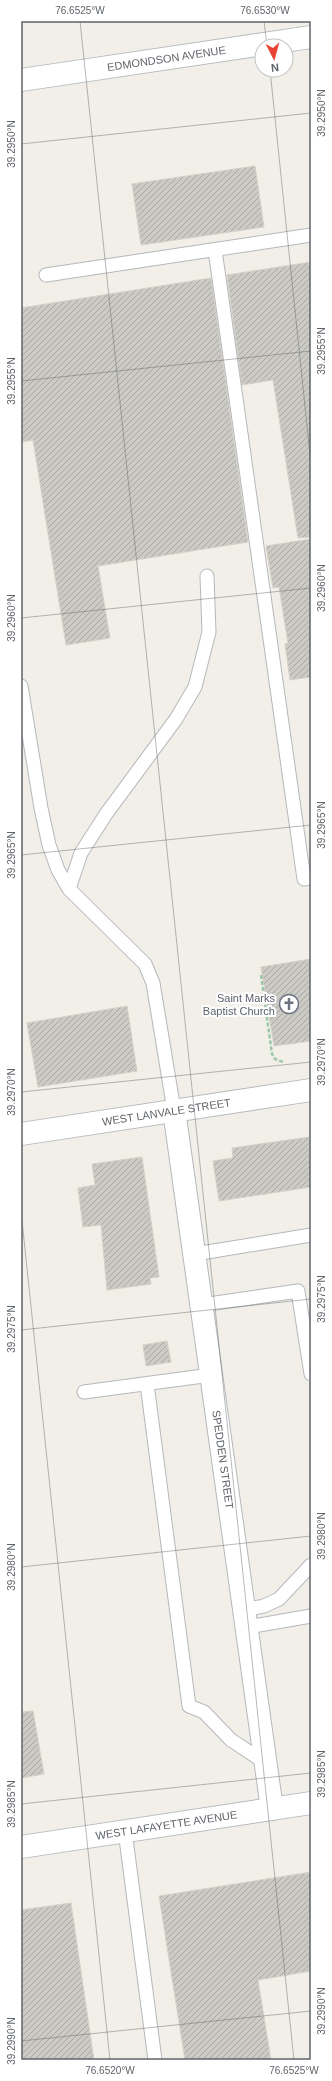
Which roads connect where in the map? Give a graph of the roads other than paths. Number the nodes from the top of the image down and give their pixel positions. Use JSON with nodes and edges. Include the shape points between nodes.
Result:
{"nodes":[{"id":1,"x":311,"y":37,"type":"edge"},
{"id":2,"x":21,"y":80,"type":"edge"},
{"id":3,"x":311,"y":235,"type":"edge"},
{"id":4,"x":215,"y":250,"type":"junction"},
{"id":5,"x":46,"y":275,"type":"dead end"},
{"id":6,"x":207,"y":576,"type":"dead end"},
{"id":7,"x":21,"y":686,"type":"edge"},
{"id":8,"x":311,"y":878,"type":"edge"},
{"id":9,"x":69,"y":889,"type":"junction"},
{"id":10,"x":311,"y":1090,"type":"edge"},
{"id":11,"x":174,"y":1110,"type":"junction"},
{"id":12,"x":21,"y":1134,"type":"edge"},
{"id":13,"x":311,"y":1235,"type":"edge"},
{"id":14,"x":195,"y":1254,"type":"junction"},
{"id":15,"x":202,"y":1305,"type":"junction"},
{"id":16,"x":311,"y":1374,"type":"edge"},
{"id":17,"x":211,"y":1375,"type":"junction"},
{"id":18,"x":147,"y":1384,"type":"junction"},
{"id":19,"x":84,"y":1392,"type":"dead end"},
{"id":20,"x":311,"y":1565,"type":"edge"},
{"id":21,"x":311,"y":1616,"type":"edge"},
{"id":22,"x":245,"y":1618,"type":"junction"},
{"id":23,"x":266,"y":1763,"type":"junction"},
{"id":24,"x":311,"y":1803,"type":"edge"},
{"id":25,"x":272,"y":1809,"type":"junction"},
{"id":26,"x":125,"y":1831,"type":"junction"},
{"id":27,"x":21,"y":1847,"type":"edge"},
{"id":28,"x":155,"y":2060,"type":"edge"}],
"edges":[{"from":1,"to":2,"type":"street","name":"EDMONDSON AVENUE"},
{"from":3,"to":4,"type":"lane"},
{"from":4,"to":5,"type":"lane"},
{"from":4,"to":8,"type":"lane","via":[[304,879]]},
{"from":6,"to":9,"type":"lane","via":[[209,632],[195,687],[81,853]]},
{"from":7,"to":9,"type":"lane","via":[[49,845],[58,870]]},
{"from":9,"to":11,"type":"lane","via":[[145,964],[153,983]]},
{"from":10,"to":11,"type":"street","name":"WEST LANVALE STREET"},
{"from":11,"to":12,"type":"street","name":"WEST LANVALE STREET"},
{"from":11,"to":14,"type":"street","name":"SPEDDEN STREET"},
{"from":13,"to":14,"type":"lane"},
{"from":14,"to":15,"type":"street","name":"SPEDDEN STREET"},
{"from":15,"to":16,"type":"lane","via":[[298,1292]]},
{"from":15,"to":17,"type":"street","name":"SPEDDEN STREET"},
{"from":17,"to":18,"type":"lane"},
{"from":17,"to":22,"type":"street","name":"SPEDDEN STREET"},
{"from":18,"to":19,"type":"lane"},
{"from":18,"to":23,"type":"lane","via":[[189,1706],[204,1712],[231,1740]]},
{"from":20,"to":22,"type":"lane","via":[[279,1599]]},
{"from":21,"to":22,"type":"lane"},
{"from":22,"to":23,"type":"street","name":"SPEDDEN STREET"},
{"from":23,"to":25,"type":"street","name":"SPEDDEN STREET"},
{"from":24,"to":25,"type":"street","name":"WEST LAFAYETTE AVENUE"},
{"from":25,"to":26,"type":"street","name":"WEST LAFAYETTE AVENUE"},
{"from":26,"to":27,"type":"street","name":"WEST LAFAYETTE AVENUE"},
{"from":26,"to":28,"type":"lane"}]}
